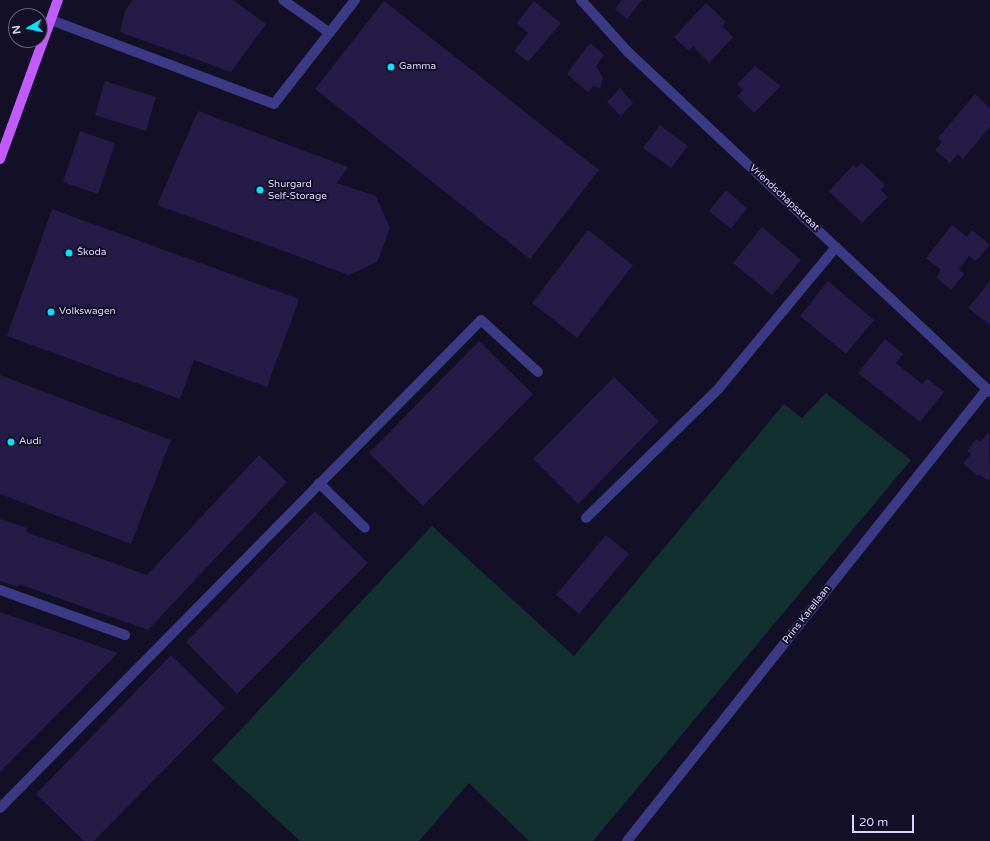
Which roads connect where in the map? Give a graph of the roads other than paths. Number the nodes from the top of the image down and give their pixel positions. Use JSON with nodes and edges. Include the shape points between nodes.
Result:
{"nodes":[{"id":1,"x":58,"y":0,"type":"edge"},
{"id":2,"x":283,"y":0,"type":"edge"},
{"id":3,"x":356,"y":0,"type":"edge"},
{"id":4,"x":581,"y":0,"type":"edge"},
{"id":5,"x":51,"y":20,"type":"junction"},
{"id":6,"x":330,"y":33,"type":"junction"},
{"id":7,"x":0,"y":159,"type":"edge"},
{"id":8,"x":836,"y":247,"type":"junction"},
{"id":9,"x":538,"y":372,"type":"dead end"},
{"id":10,"x":988,"y":391,"type":"edge"},
{"id":11,"x":319,"y":483,"type":"junction"},
{"id":12,"x":586,"y":518,"type":"dead end"},
{"id":13,"x":365,"y":528,"type":"dead end"},
{"id":14,"x":0,"y":590,"type":"edge"},
{"id":15,"x":125,"y":635,"type":"dead end"},
{"id":16,"x":0,"y":808,"type":"edge"},
{"id":17,"x":627,"y":841,"type":"edge"}],
"edges":[{"from":1,"to":5,"type":"main road"},
{"from":2,"to":6,"type":"street"},
{"from":3,"to":6,"type":"street"},
{"from":4,"to":8,"type":"street","name":"Vriendschapsstraat","via":[[628,52]]},
{"from":5,"to":6,"type":"street","via":[[274,104]]},
{"from":5,"to":7,"type":"main road"},
{"from":8,"to":10,"type":"street","name":"Vriendschapsstraat"},
{"from":8,"to":12,"type":"street","via":[[719,388]]},
{"from":9,"to":11,"type":"street","via":[[481,320]]},
{"from":10,"to":17,"type":"street","name":"Prins Karellaan"},
{"from":11,"to":13,"type":"street"},
{"from":11,"to":16,"type":"street"},
{"from":14,"to":15,"type":"street"}]}
